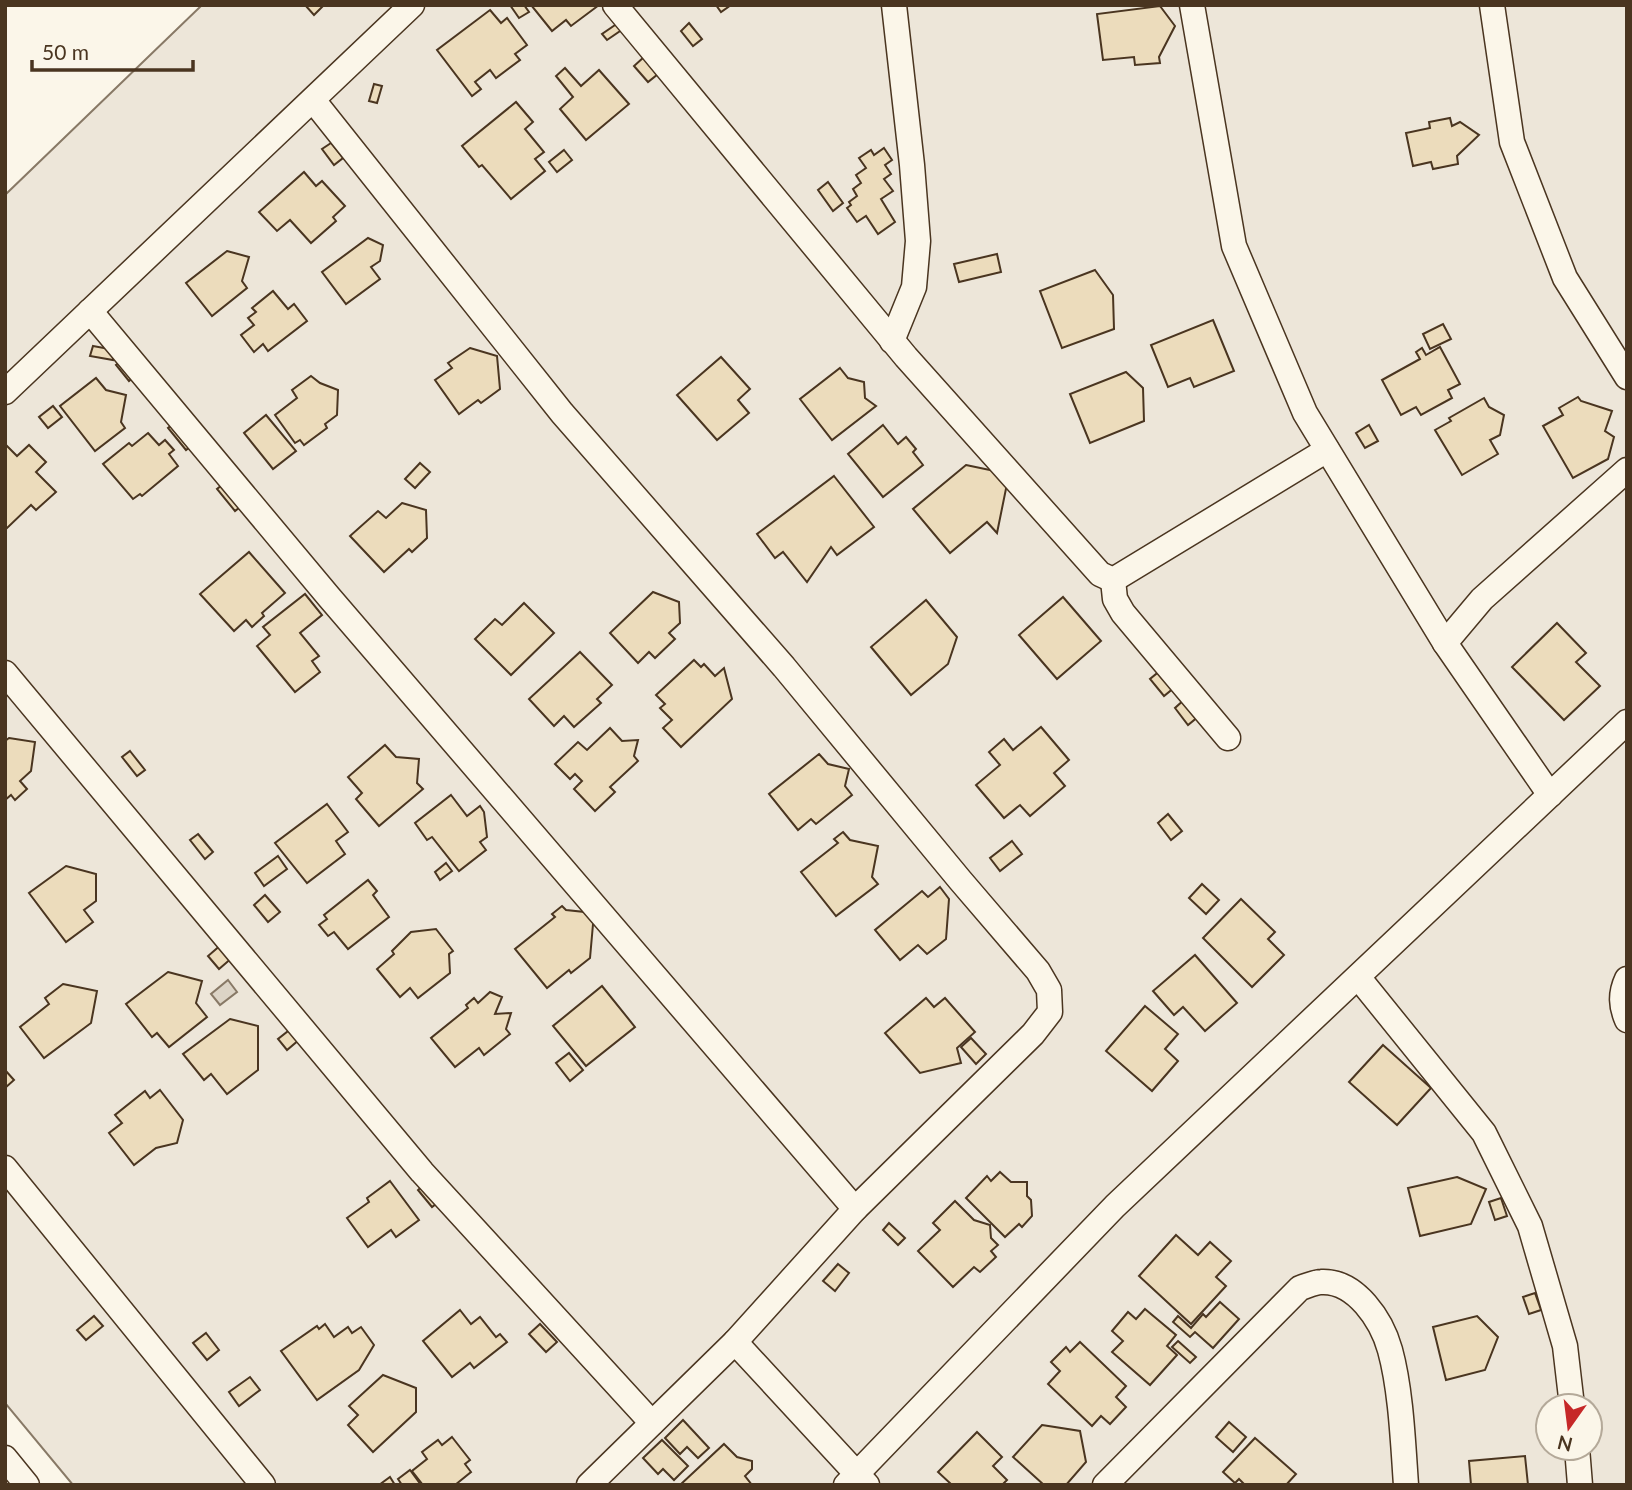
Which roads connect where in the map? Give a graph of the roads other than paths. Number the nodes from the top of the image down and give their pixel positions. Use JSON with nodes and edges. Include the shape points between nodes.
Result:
{"nodes":[{"id":1,"x":412,"y":5,"type":"edge"},
{"id":2,"x":615,"y":5,"type":"edge"},
{"id":3,"x":894,"y":5,"type":"edge"},
{"id":4,"x":1192,"y":5,"type":"edge"},
{"id":5,"x":1492,"y":5,"type":"edge"},
{"id":6,"x":313,"y":100,"type":"junction"},
{"id":7,"x":90,"y":311,"type":"junction"},
{"id":8,"x":892,"y":341,"type":"junction"},
{"id":9,"x":1627,"y":377,"type":"edge"},
{"id":10,"x":5,"y":392,"type":"edge"},
{"id":11,"x":1327,"y":450,"type":"junction"},
{"id":12,"x":1627,"y":470,"type":"edge"},
{"id":13,"x":1112,"y":580,"type":"junction"},
{"id":14,"x":1445,"y":643,"type":"junction"},
{"id":15,"x":5,"y":673,"type":"edge"},
{"id":16,"x":1627,"y":722,"type":"edge"},
{"id":17,"x":1228,"y":738,"type":"dead end"},
{"id":18,"x":1550,"y":795,"type":"junction"},
{"id":19,"x":1358,"y":977,"type":"junction"},
{"id":20,"x":1627,"y":979,"type":"edge"},
{"id":21,"x":1627,"y":1020,"type":"edge"},
{"id":22,"x":5,"y":1169,"type":"edge"},
{"id":23,"x":855,"y":1209,"type":"junction"},
{"id":24,"x":735,"y":1342,"type":"junction"},
{"id":25,"x":1570,"y":1392,"type":"edge"},
{"id":26,"x":652,"y":1423,"type":"junction"},
{"id":27,"x":5,"y":1458,"type":"edge"},
{"id":28,"x":1578,"y":1462,"type":"edge"},
{"id":29,"x":856,"y":1481,"type":"edge"},
{"id":30,"x":27,"y":1485,"type":"edge"},
{"id":31,"x":264,"y":1485,"type":"edge"},
{"id":32,"x":589,"y":1485,"type":"edge"},
{"id":33,"x":1105,"y":1485,"type":"edge"},
{"id":34,"x":1406,"y":1485,"type":"edge"},
{"id":35,"x":1580,"y":1485,"type":"edge"}],
"edges":[{"from":1,"to":6,"type":"street"},
{"from":2,"to":8,"type":"street"},
{"from":3,"to":8,"type":"street","via":[[918,241],[914,287]]},
{"from":4,"to":11,"type":"street","via":[[1234,246],[1305,413]]},
{"from":5,"to":9,"type":"street","via":[[1512,142],[1565,278]]},
{"from":6,"to":7,"type":"street"},
{"from":6,"to":23,"type":"street","via":[[562,413],[784,667],[1038,971],[1049,990],[1050,1012],[1033,1034]]},
{"from":7,"to":10,"type":"street"},
{"from":7,"to":23,"type":"street"},
{"from":8,"to":13,"type":"street","via":[[1100,574]]},
{"from":11,"to":13,"type":"street"},
{"from":11,"to":14,"type":"street"},
{"from":12,"to":14,"type":"street","via":[[1482,599]]},
{"from":13,"to":17,"type":"street","via":[[1115,599],[1124,613]]},
{"from":14,"to":18,"type":"street"},
{"from":15,"to":26,"type":"street","via":[[422,1172]]},
{"from":16,"to":18,"type":"street"},
{"from":18,"to":19,"type":"street"},
{"from":19,"to":25,"type":"street","via":[[1485,1133],[1530,1226],[1565,1346]]},
{"from":19,"to":29,"type":"street","via":[[1115,1206]]},
{"from":20,"to":21,"type":"street","via":[[1621,1007]]},
{"from":22,"to":31,"type":"street"},
{"from":23,"to":24,"type":"street"},
{"from":24,"to":26,"type":"street"},
{"from":24,"to":29,"type":"street"},
{"from":26,"to":32,"type":"street"},
{"from":27,"to":30,"type":"street"},
{"from":28,"to":35,"type":"street"},
{"from":33,"to":34,"type":"street","via":[[1300,1288],[1321,1282],[1340,1285],[1357,1296],[1376,1317],[1390,1349]]}]}
